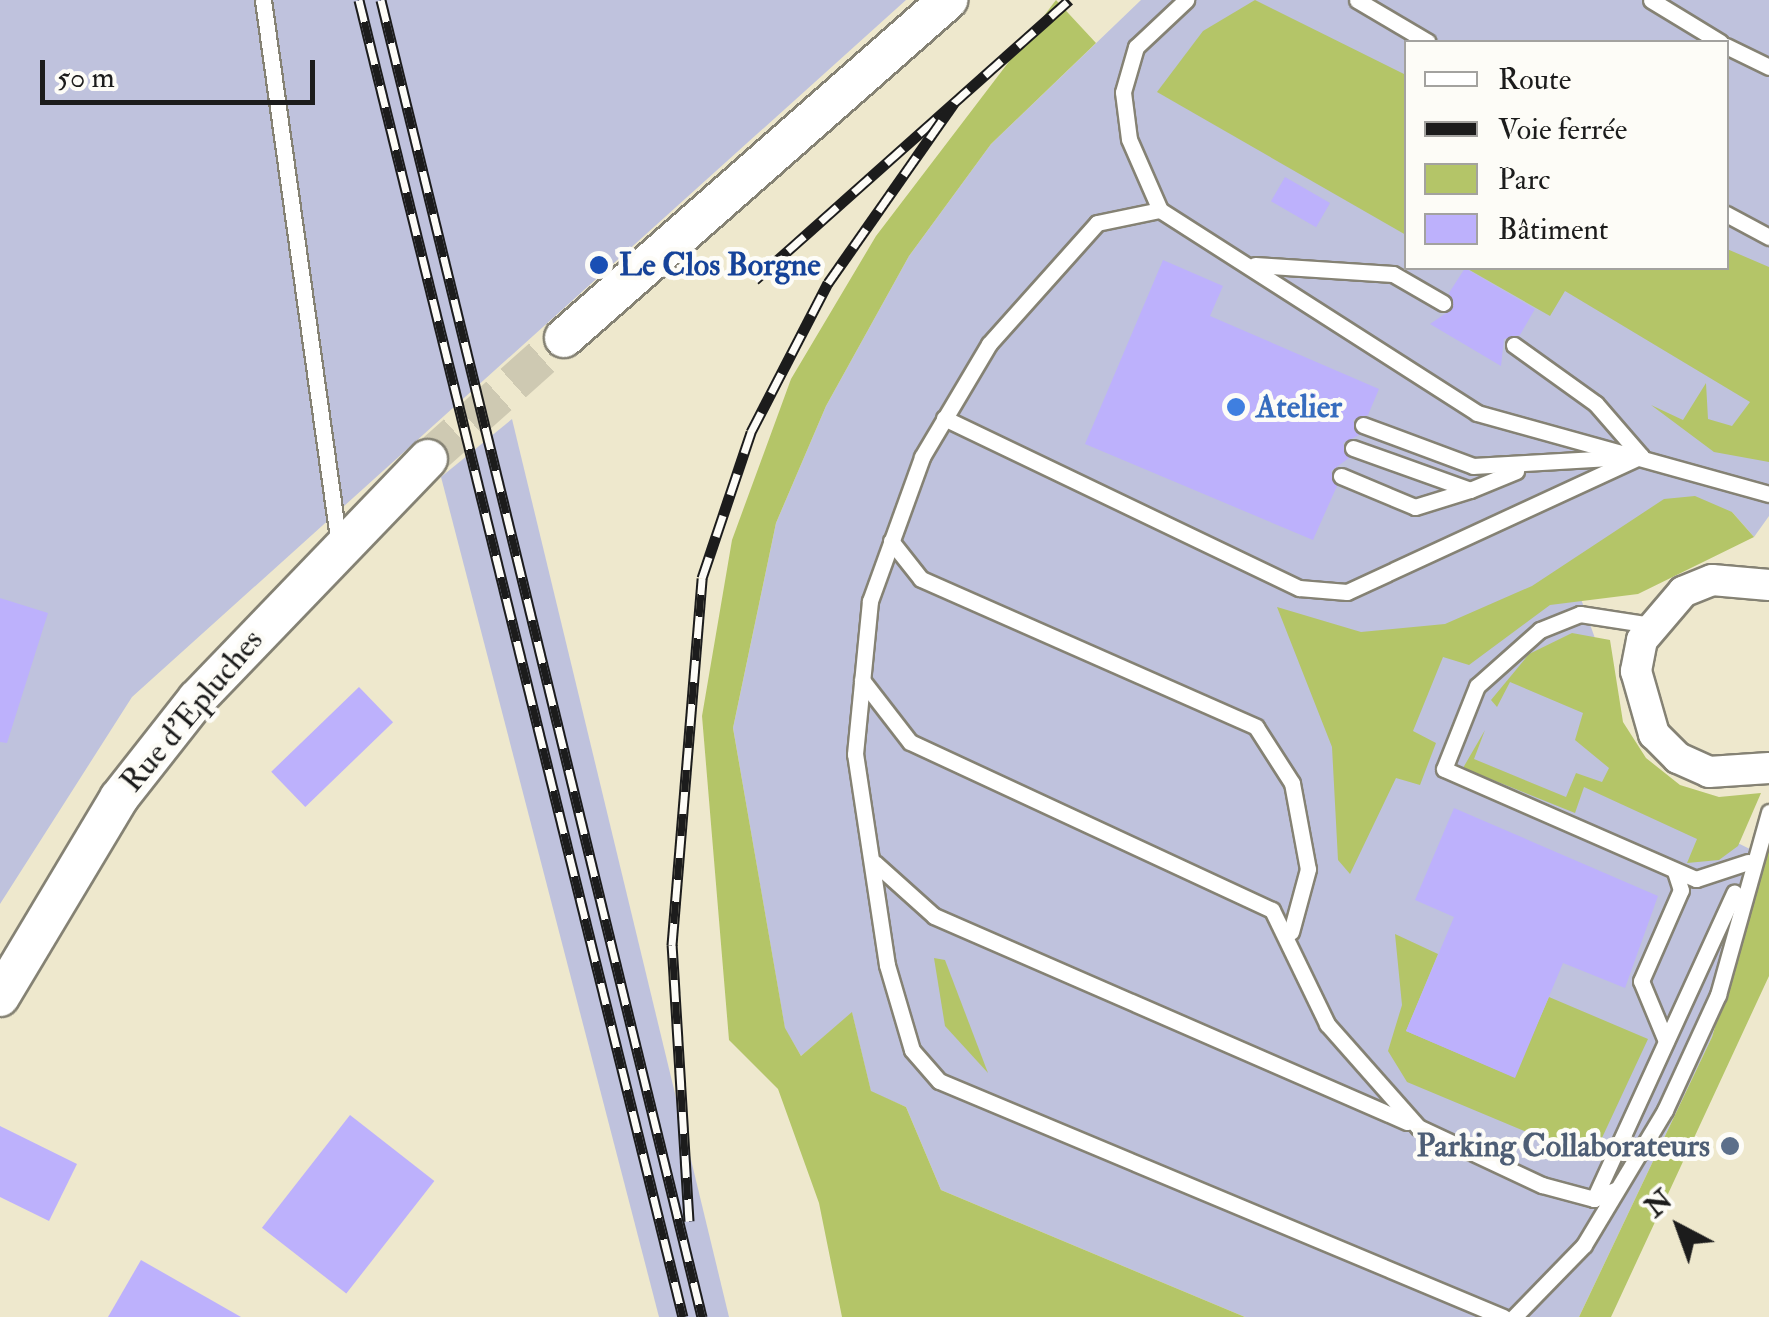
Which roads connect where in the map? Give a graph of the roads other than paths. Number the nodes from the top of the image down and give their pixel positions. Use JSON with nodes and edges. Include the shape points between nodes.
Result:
{"nodes":[{"id":1,"x":263,"y":0,"type":"edge"},
{"id":2,"x":1186,"y":0,"type":"edge"},
{"id":3,"x":1357,"y":0,"type":"edge"},
{"id":4,"x":1651,"y":0,"type":"edge"},
{"id":5,"x":925,"y":8,"type":"edge"},
{"id":6,"x":1425,"y":40,"type":"edge"},
{"id":7,"x":1717,"y":40,"type":"edge"},
{"id":8,"x":1729,"y":47,"type":"edge"},
{"id":9,"x":1769,"y":67,"type":"edge"},
{"id":10,"x":1160,"y":210,"type":"junction"},
{"id":11,"x":1729,"y":216,"type":"edge"},
{"id":12,"x":1769,"y":237,"type":"edge"},
{"id":13,"x":1251,"y":265,"type":"junction"},
{"id":14,"x":1443,"y":303,"type":"dead end"},
{"id":15,"x":564,"y":338,"type":"tunnel mouth"},
{"id":16,"x":1514,"y":345,"type":"dead end"},
{"id":17,"x":944,"y":418,"type":"junction"},
{"id":18,"x":1363,"y":425,"type":"dead end"},
{"id":19,"x":1353,"y":448,"type":"dead end"},
{"id":20,"x":1640,"y":456,"type":"junction"},
{"id":21,"x":428,"y":459,"type":"tunnel mouth"},
{"id":22,"x":1524,"y":467,"type":"junction"},
{"id":23,"x":1341,"y":476,"type":"dead end"},
{"id":24,"x":1470,"y":490,"type":"junction"},
{"id":25,"x":1769,"y":494,"type":"edge"},
{"id":26,"x":892,"y":540,"type":"junction"},
{"id":27,"x":339,"y":546,"type":"junction"},
{"id":28,"x":1769,"y":585,"type":"edge"},
{"id":29,"x":1652,"y":625,"type":"junction"},
{"id":30,"x":862,"y":680,"type":"junction"},
{"id":31,"x":1769,"y":768,"type":"edge"},
{"id":32,"x":1769,"y":812,"type":"edge"},
{"id":33,"x":870,"y":855,"type":"junction"},
{"id":34,"x":1748,"y":862,"type":"junction"},
{"id":35,"x":1674,"y":871,"type":"junction"},
{"id":36,"x":1290,"y":932,"type":"junction"},
{"id":37,"x":0,"y":997,"type":"edge"},
{"id":38,"x":1666,"y":1041,"type":"junction"},
{"id":39,"x":1418,"y":1127,"type":"junction"},
{"id":40,"x":1615,"y":1190,"type":"junction"},
{"id":41,"x":1594,"y":1199,"type":"junction"},
{"id":42,"x":1503,"y":1317,"type":"edge"},
{"id":43,"x":1514,"y":1317,"type":"edge"}],
"edges":[{"from":1,"to":27,"type":"lane"},
{"from":2,"to":10,"type":"lane","via":[[1136,47],[1123,92],[1130,139]]},
{"from":3,"to":6,"type":"lane"},
{"from":4,"to":7,"type":"lane"},
{"from":5,"to":15,"type":"street"},
{"from":8,"to":9,"type":"lane"},
{"from":10,"to":13,"type":"lane"},
{"from":10,"to":17,"type":"lane","via":[[1097,222],[989,344]]},
{"from":11,"to":12,"type":"lane"},
{"from":13,"to":14,"type":"lane","via":[[1393,274]]},
{"from":13,"to":20,"type":"lane","via":[[1477,412]]},
{"from":16,"to":20,"type":"lane","via":[[1596,404]]},
{"from":17,"to":20,"type":"lane","via":[[1299,588],[1347,592]]},
{"from":17,"to":26,"type":"lane"},
{"from":18,"to":22,"type":"lane","via":[[1473,466]]},
{"from":19,"to":24,"type":"lane"},
{"from":20,"to":22,"type":"lane"},
{"from":20,"to":25,"type":"lane"},
{"from":21,"to":27,"type":"street","name":"Rue d'Epluches"},
{"from":22,"to":24,"type":"lane"},
{"from":23,"to":24,"type":"lane","via":[[1415,507]]},
{"from":26,"to":30,"type":"lane","via":[[870,601]]},
{"from":26,"to":36,"type":"lane","via":[[922,580],[1256,727],[1292,783],[1308,869]]},
{"from":27,"to":37,"type":"street","name":"Rue d'Epluches","via":[[119,798]]},
{"from":28,"to":29,"type":"street","via":[[1712,580],[1683,592]]},
{"from":29,"to":31,"type":"street","via":[[1636,671],[1654,734],[1709,772]]},
{"from":29,"to":35,"type":"lane","via":[[1580,614],[1540,630],[1477,686],[1444,769]]},
{"from":30,"to":33,"type":"lane","via":[[855,754]]},
{"from":30,"to":36,"type":"lane","via":[[910,742],[1251,894]]},
{"from":32,"to":34,"type":"lane"},
{"from":33,"to":39,"type":"lane","via":[[902,896],[934,916]]},
{"from":33,"to":42,"type":"lane","via":[[912,1050],[939,1081],[1462,1307]]},
{"from":34,"to":35,"type":"lane","via":[[1696,879]]},
{"from":34,"to":38,"type":"lane"},
{"from":34,"to":40,"type":"lane","via":[[1718,995]]},
{"from":35,"to":38,"type":"lane","via":[[1682,890],[1642,981]]},
{"from":36,"to":39,"type":"lane","via":[[1327,1024]]},
{"from":38,"to":41,"type":"lane"},
{"from":39,"to":41,"type":"lane"},
{"from":40,"to":41,"type":"lane"},
{"from":40,"to":43,"type":"lane","via":[[1584,1245]]}]}
